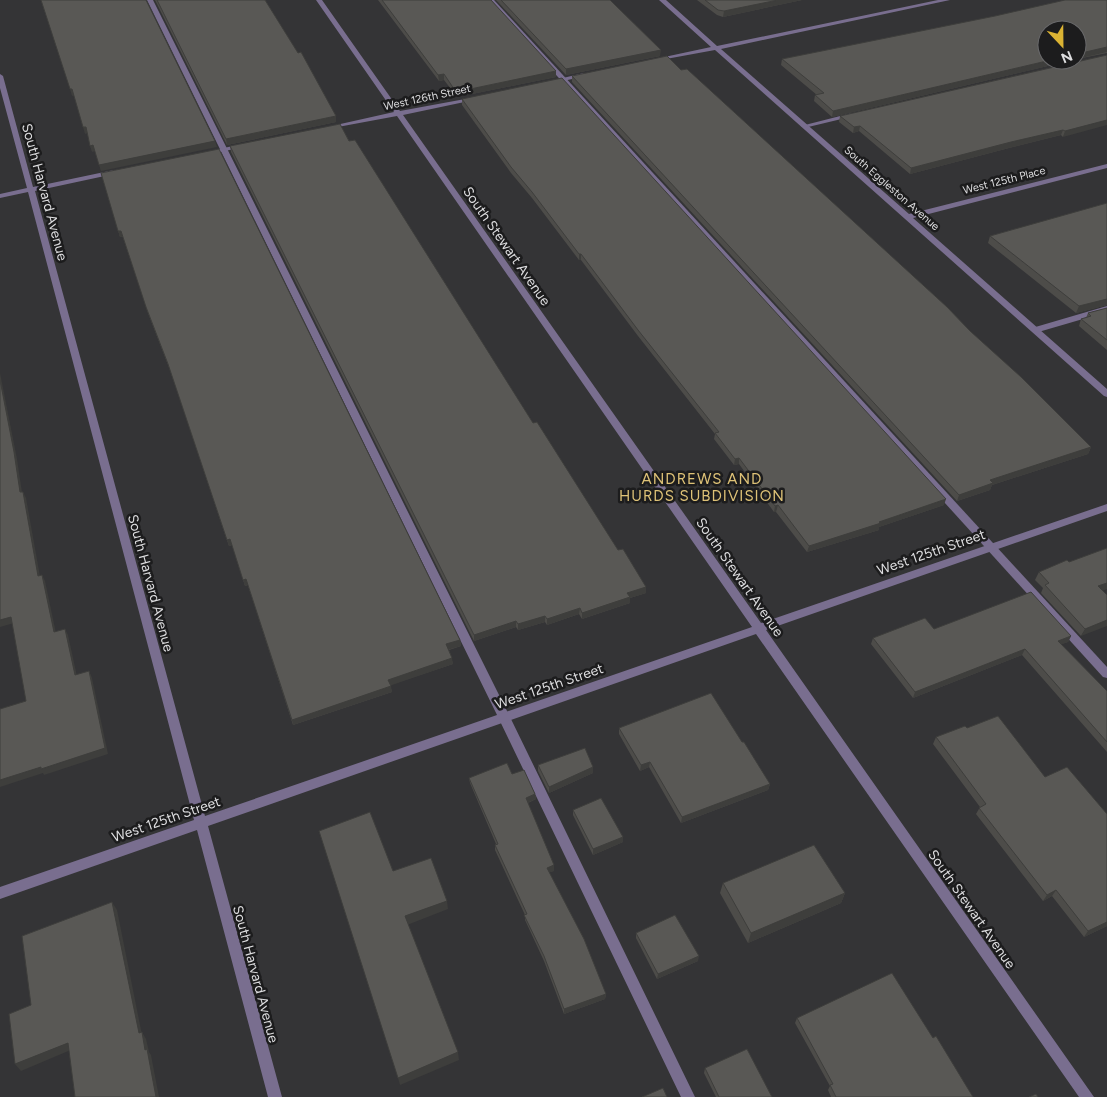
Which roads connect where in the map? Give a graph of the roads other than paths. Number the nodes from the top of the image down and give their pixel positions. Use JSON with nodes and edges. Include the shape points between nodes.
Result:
{"nodes":[{"id":1,"x":150,"y":0,"type":"edge"},
{"id":2,"x":318,"y":0,"type":"edge"},
{"id":3,"x":492,"y":0,"type":"edge"},
{"id":4,"x":662,"y":0,"type":"edge"},
{"id":5,"x":947,"y":0,"type":"edge"},
{"id":6,"x":716,"y":48,"type":"junction"},
{"id":7,"x":646,"y":62,"type":"edge"},
{"id":8,"x":591,"y":74,"type":"edge"},
{"id":9,"x":0,"y":76,"type":"edge"},
{"id":10,"x":564,"y":79,"type":"junction"},
{"id":11,"x":545,"y":83,"type":"edge"},
{"id":12,"x":478,"y":97,"type":"edge"},
{"id":13,"x":860,"y":113,"type":"edge"},
{"id":14,"x":398,"y":114,"type":"junction"},
{"id":15,"x":804,"y":126,"type":"junction"},
{"id":16,"x":325,"y":129,"type":"edge"},
{"id":17,"x":251,"y":144,"type":"edge"},
{"id":18,"x":223,"y":150,"type":"junction"},
{"id":19,"x":194,"y":156,"type":"edge"},
{"id":20,"x":1107,"y":166,"type":"edge"},
{"id":21,"x":118,"y":172,"type":"edge"},
{"id":22,"x":30,"y":190,"type":"junction"},
{"id":23,"x":0,"y":196,"type":"edge"},
{"id":24,"x":907,"y":217,"type":"junction"},
{"id":25,"x":1107,"y":309,"type":"edge"},
{"id":26,"x":1035,"y":330,"type":"junction"},
{"id":27,"x":1107,"y":394,"type":"edge"},
{"id":28,"x":1107,"y":507,"type":"edge"},
{"id":29,"x":991,"y":547,"type":"junction"},
{"id":30,"x":758,"y":628,"type":"junction"},
{"id":31,"x":1107,"y":674,"type":"edge"},
{"id":32,"x":504,"y":717,"type":"junction"},
{"id":33,"x":201,"y":823,"type":"junction"},
{"id":34,"x":0,"y":893,"type":"edge"},
{"id":35,"x":275,"y":1097,"type":"edge"},
{"id":36,"x":688,"y":1097,"type":"edge"},
{"id":37,"x":1087,"y":1097,"type":"edge"}],
"edges":[{"from":1,"to":18,"type":"street"},
{"from":2,"to":14,"type":"street","name":"South Stewart Avenue"},
{"from":3,"to":10,"type":"street"},
{"from":4,"to":6,"type":"street","name":"South Eggleston Avenue"},
{"from":5,"to":6,"type":"street"},
{"from":6,"to":7,"type":"street"},
{"from":6,"to":15,"type":"street","name":"South Eggleston Avenue"},
{"from":8,"to":10,"type":"street"},
{"from":9,"to":22,"type":"street","name":"South Harvard Avenue"},
{"from":10,"to":11,"type":"street"},
{"from":10,"to":29,"type":"street"},
{"from":12,"to":14,"type":"street","name":"West 126th Street"},
{"from":13,"to":15,"type":"street"},
{"from":14,"to":16,"type":"street","name":"West 126th Street"},
{"from":14,"to":30,"type":"street","name":"South Stewart Avenue"},
{"from":15,"to":24,"type":"street","name":"South Eggleston Avenue"},
{"from":17,"to":18,"type":"street"},
{"from":18,"to":19,"type":"street"},
{"from":18,"to":32,"type":"street"},
{"from":20,"to":24,"type":"street","name":"West 125th Place"},
{"from":21,"to":22,"type":"street"},
{"from":22,"to":23,"type":"street"},
{"from":22,"to":33,"type":"street","name":"South Harvard Avenue"},
{"from":24,"to":26,"type":"street","name":"South Eggleston Avenue"},
{"from":25,"to":26,"type":"street"},
{"from":26,"to":27,"type":"street","name":"South Eggleston Avenue"},
{"from":28,"to":29,"type":"street","name":"West 125th Street"},
{"from":29,"to":30,"type":"street","name":"West 125th Street"},
{"from":29,"to":31,"type":"street"},
{"from":30,"to":32,"type":"street","name":"West 125th Street"},
{"from":30,"to":37,"type":"street","name":"South Stewart Avenue"},
{"from":32,"to":33,"type":"street","name":"West 125th Street"},
{"from":32,"to":36,"type":"street"},
{"from":33,"to":34,"type":"street","name":"West 125th Street"},
{"from":33,"to":35,"type":"street","name":"South Harvard Avenue"}]}
